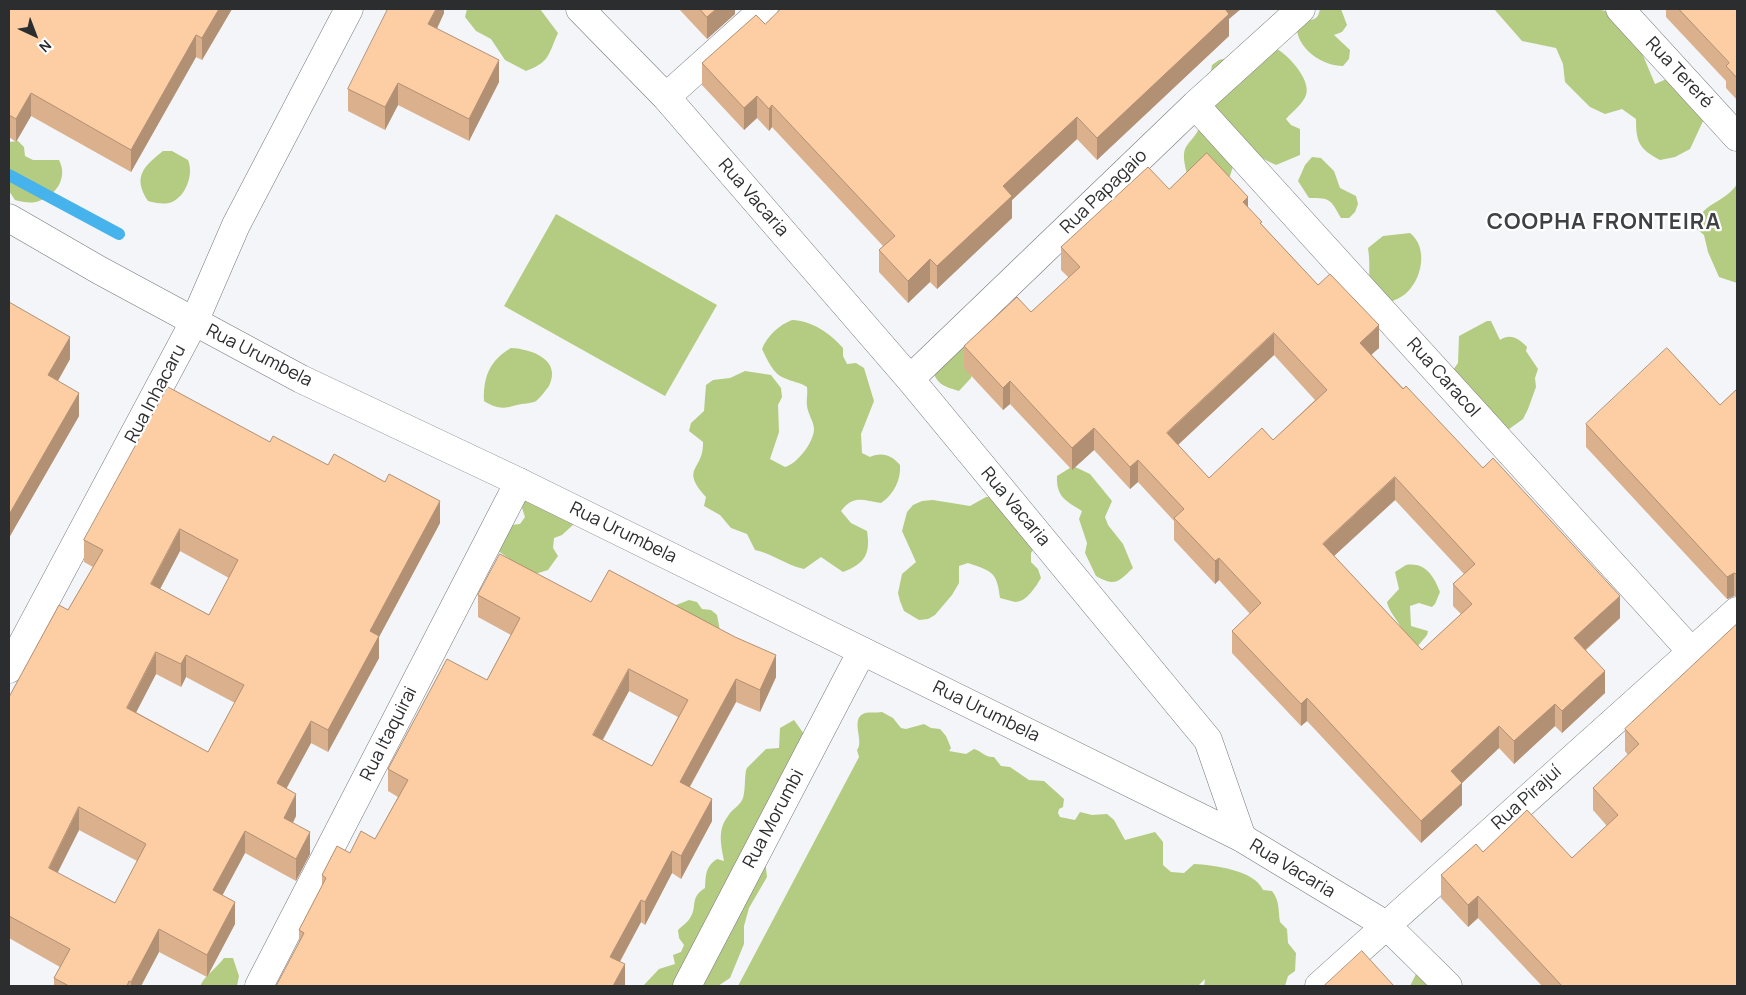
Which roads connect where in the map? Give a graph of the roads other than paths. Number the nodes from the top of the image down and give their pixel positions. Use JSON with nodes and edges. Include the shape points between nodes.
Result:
{"nodes":[{"id":1,"x":349,"y":9,"type":"edge"},
{"id":2,"x":580,"y":9,"type":"edge"},
{"id":3,"x":764,"y":9,"type":"edge"},
{"id":4,"x":1302,"y":9,"type":"edge"},
{"id":5,"x":1620,"y":9,"type":"edge"},
{"id":6,"x":666,"y":98,"type":"junction"},
{"id":7,"x":1195,"y":105,"type":"junction"},
{"id":8,"x":1737,"y":136,"type":"edge"},
{"id":9,"x":9,"y":218,"type":"edge"},
{"id":10,"x":194,"y":322,"type":"junction"},
{"id":11,"x":910,"y":379,"type":"junction"},
{"id":12,"x":519,"y":482,"type":"junction"},
{"id":13,"x":1737,"y":611,"type":"edge"},
{"id":14,"x":862,"y":651,"type":"junction"},
{"id":15,"x":1691,"y":651,"type":"junction"},
{"id":16,"x":9,"y":669,"type":"edge"},
{"id":17,"x":1242,"y":838,"type":"junction"},
{"id":18,"x":1386,"y":925,"type":"junction"},
{"id":19,"x":260,"y":986,"type":"edge"},
{"id":20,"x":686,"y":986,"type":"edge"},
{"id":21,"x":1319,"y":986,"type":"edge"},
{"id":22,"x":1448,"y":986,"type":"edge"}],
"edges":[{"from":1,"to":10,"type":"street","name":"Rua Inhacaru","via":[[236,225]]},
{"from":2,"to":6,"type":"street","name":"Rua Vacaria"},
{"from":3,"to":6,"type":"street"},
{"from":4,"to":7,"type":"street","name":"Rua Papagaio"},
{"from":5,"to":8,"type":"street","name":"Rua Tereré"},
{"from":6,"to":11,"type":"street","name":"Rua Vacaria"},
{"from":7,"to":11,"type":"street","name":"Rua Papagaio"},
{"from":7,"to":15,"type":"street","name":"Rua Caracol"},
{"from":9,"to":10,"type":"street","name":"Rua Urumbela"},
{"from":10,"to":12,"type":"street","name":"Rua Urumbela","via":[[301,379]]},
{"from":10,"to":16,"type":"street","name":"Rua Inhacaru"},
{"from":11,"to":17,"type":"street","name":"Rua Vacaria","via":[[1208,740]]},
{"from":12,"to":14,"type":"street","name":"Rua Urumbela"},
{"from":12,"to":19,"type":"street","name":"Rua Itaquirai"},
{"from":13,"to":15,"type":"street","name":"Rua Pirajuí"},
{"from":14,"to":17,"type":"street","name":"Rua Urumbela"},
{"from":14,"to":20,"type":"street","name":"Rua Morumbi"},
{"from":15,"to":18,"type":"street","name":"Rua Pirajuí"},
{"from":17,"to":18,"type":"street","name":"Rua Vacaria"},
{"from":18,"to":21,"type":"street","name":"Rua Pirajuí"},
{"from":18,"to":22,"type":"street","name":"Rua Vacaria"}]}
